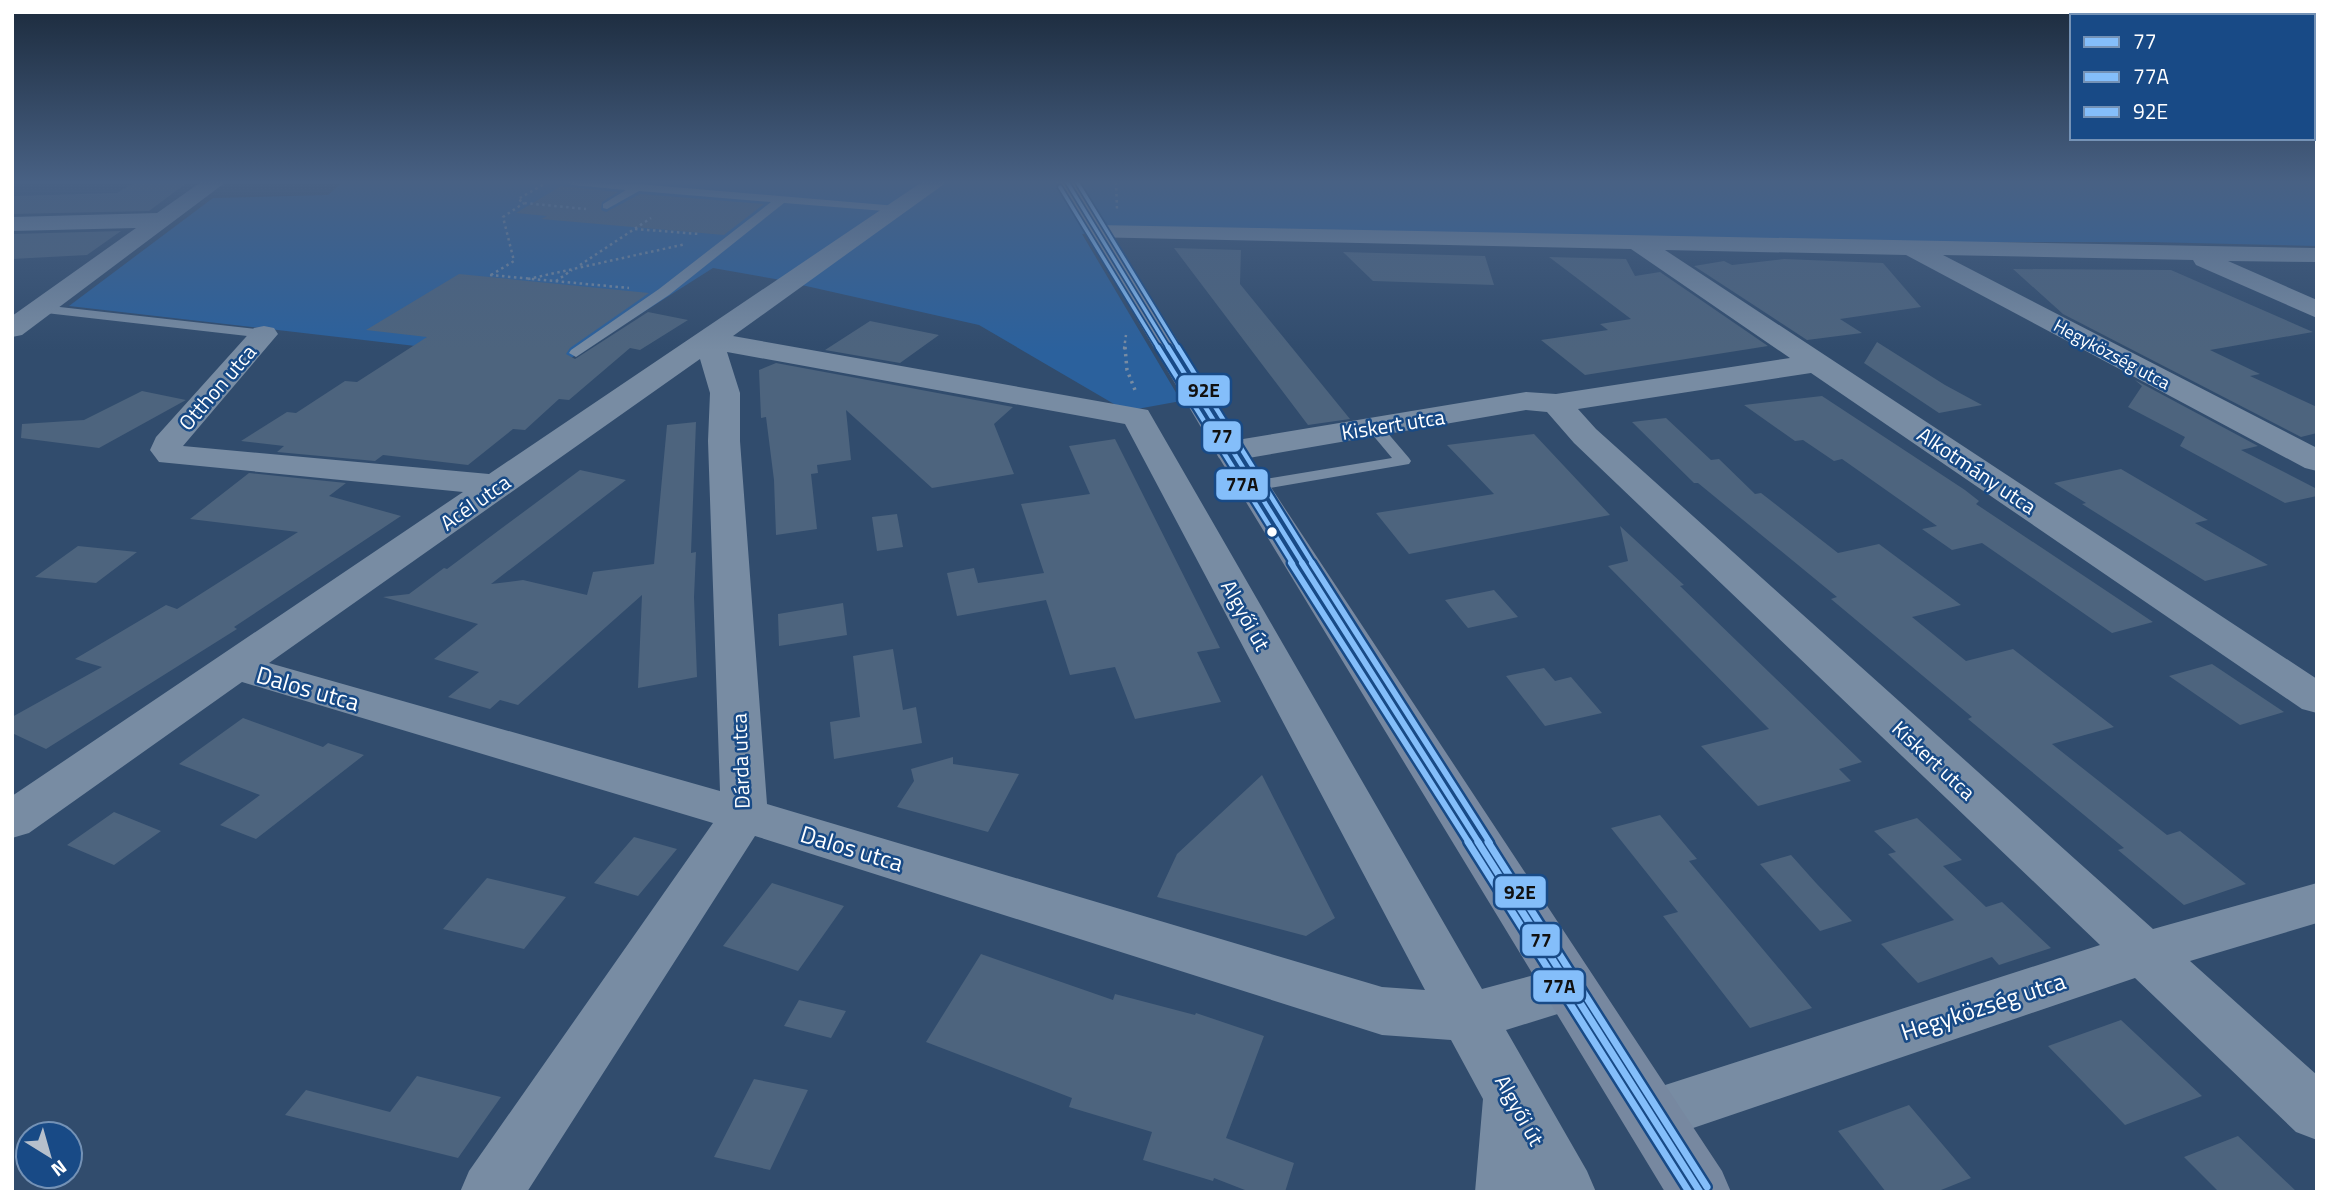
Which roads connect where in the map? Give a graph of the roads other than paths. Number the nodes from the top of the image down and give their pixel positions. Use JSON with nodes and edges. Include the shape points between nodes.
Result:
{"nodes":[{"id":1,"x":137,"y":238,"type":"edge"},
{"id":2,"x":727,"y":238,"type":"edge"},
{"id":3,"x":855,"y":238,"type":"edge"},
{"id":4,"x":1118,"y":238,"type":"edge"},
{"id":5,"x":1555,"y":238,"type":"edge"},
{"id":6,"x":1636,"y":242,"type":"junction"},
{"id":7,"x":1908,"y":247,"type":"junction"},
{"id":8,"x":2190,"y":253,"type":"junction"},
{"id":9,"x":2317,"y":255,"type":"edge"},
{"id":10,"x":42,"y":309,"type":"junction"},
{"id":11,"x":2317,"y":310,"type":"edge"},
{"id":12,"x":12,"y":329,"type":"edge"},
{"id":13,"x":264,"y":334,"type":"joint"},
{"id":14,"x":709,"y":340,"type":"junction"},
{"id":15,"x":576,"y":353,"type":"dead end"},
{"id":16,"x":1817,"y":363,"type":"junction"},
{"id":17,"x":1556,"y":403,"type":"junction"},
{"id":18,"x":1374,"y":427,"type":"junction"},
{"id":19,"x":1231,"y":451,"type":"junction"},
{"id":20,"x":2317,"y":461,"type":"edge"},
{"id":21,"x":500,"y":485,"type":"junction"},
{"id":22,"x":1253,"y":486,"type":"junction"},
{"id":23,"x":237,"y":667,"type":"junction"},
{"id":24,"x":2317,"y":699,"type":"edge"},
{"id":25,"x":744,"y":815,"type":"junction"},
{"id":26,"x":12,"y":820,"type":"edge"},
{"id":27,"x":2317,"y":903,"type":"edge"},
{"id":28,"x":2144,"y":953,"type":"junction"},
{"id":29,"x":1571,"y":988,"type":"junction"},
{"id":30,"x":1469,"y":1017,"type":"junction"},
{"id":31,"x":1512,"y":1095,"type":"junction"},
{"id":32,"x":2317,"y":1113,"type":"edge"},
{"id":33,"x":1652,"y":1115,"type":"junction"},
{"id":34,"x":491,"y":1192,"type":"edge"},
{"id":35,"x":1506,"y":1192,"type":"edge"},
{"id":36,"x":1565,"y":1192,"type":"edge"},
{"id":37,"x":1700,"y":1192,"type":"edge"}],
"edges":[{"from":1,"to":10,"type":"street"},
{"from":2,"to":15,"type":"lane","via":[[664,292]]},
{"from":3,"to":14,"type":"street","name":"Acél utca"},
{"from":4,"to":19,"type":"main road"},
{"from":5,"to":6,"type":"street"},
{"from":6,"to":7,"type":"street"},
{"from":6,"to":16,"type":"street","name":"Alkotmány utca"},
{"from":7,"to":8,"type":"street"},
{"from":7,"to":20,"type":"street","name":"Hegyközség utca"},
{"from":8,"to":9,"type":"street"},
{"from":8,"to":11,"type":"street"},
{"from":10,"to":12,"type":"street"},
{"from":10,"to":13,"type":"lane","name":"Otthon utca"},
{"from":13,"to":21,"type":"street","name":"Otthon utca","via":[[167,444],[171,455]]},
{"from":14,"to":21,"type":"street","name":"Acél utca"},
{"from":14,"to":25,"type":"street","name":"Dárda utca","via":[[725,393]]},
{"from":14,"to":30,"type":"street","name":"Algyői út","via":[[1137,417]]},
{"from":16,"to":17,"type":"street","name":"Kiskert utca"},
{"from":16,"to":24,"type":"street","name":"Alkotmány utca"},
{"from":17,"to":18,"type":"street","name":"Kiskert utca","via":[[1526,401]]},
{"from":17,"to":28,"type":"street","name":"Kiskert utca","via":[[1585,436]]},
{"from":18,"to":19,"type":"street","name":"Kiskert utca"},
{"from":18,"to":22,"type":"lane","via":[[1403,461]]},
{"from":19,"to":22,"type":"main road"},
{"from":21,"to":23,"type":"street","name":"Acél utca"},
{"from":22,"to":29,"type":"main road"},
{"from":23,"to":25,"type":"street","name":"Dalos utca"},
{"from":23,"to":26,"type":"street","name":"Acél utca"},
{"from":25,"to":30,"type":"street","name":"Dalos utca","via":[[1382,1011]]},
{"from":25,"to":34,"type":"street","name":"Dárda utca"},
{"from":27,"to":28,"type":"street","name":"Hegyközség utca"},
{"from":28,"to":32,"type":"street","name":"Kiskert utca"},
{"from":28,"to":33,"type":"street","name":"Hegyközség utca"},
{"from":29,"to":30,"type":"street","name":"Dalos utca"},
{"from":29,"to":33,"type":"main road"},
{"from":30,"to":31,"type":"street","name":"Algyői út"},
{"from":31,"to":35,"type":"street"},
{"from":31,"to":36,"type":"street","name":"Algyői út"},
{"from":33,"to":37,"type":"main road"}]}
